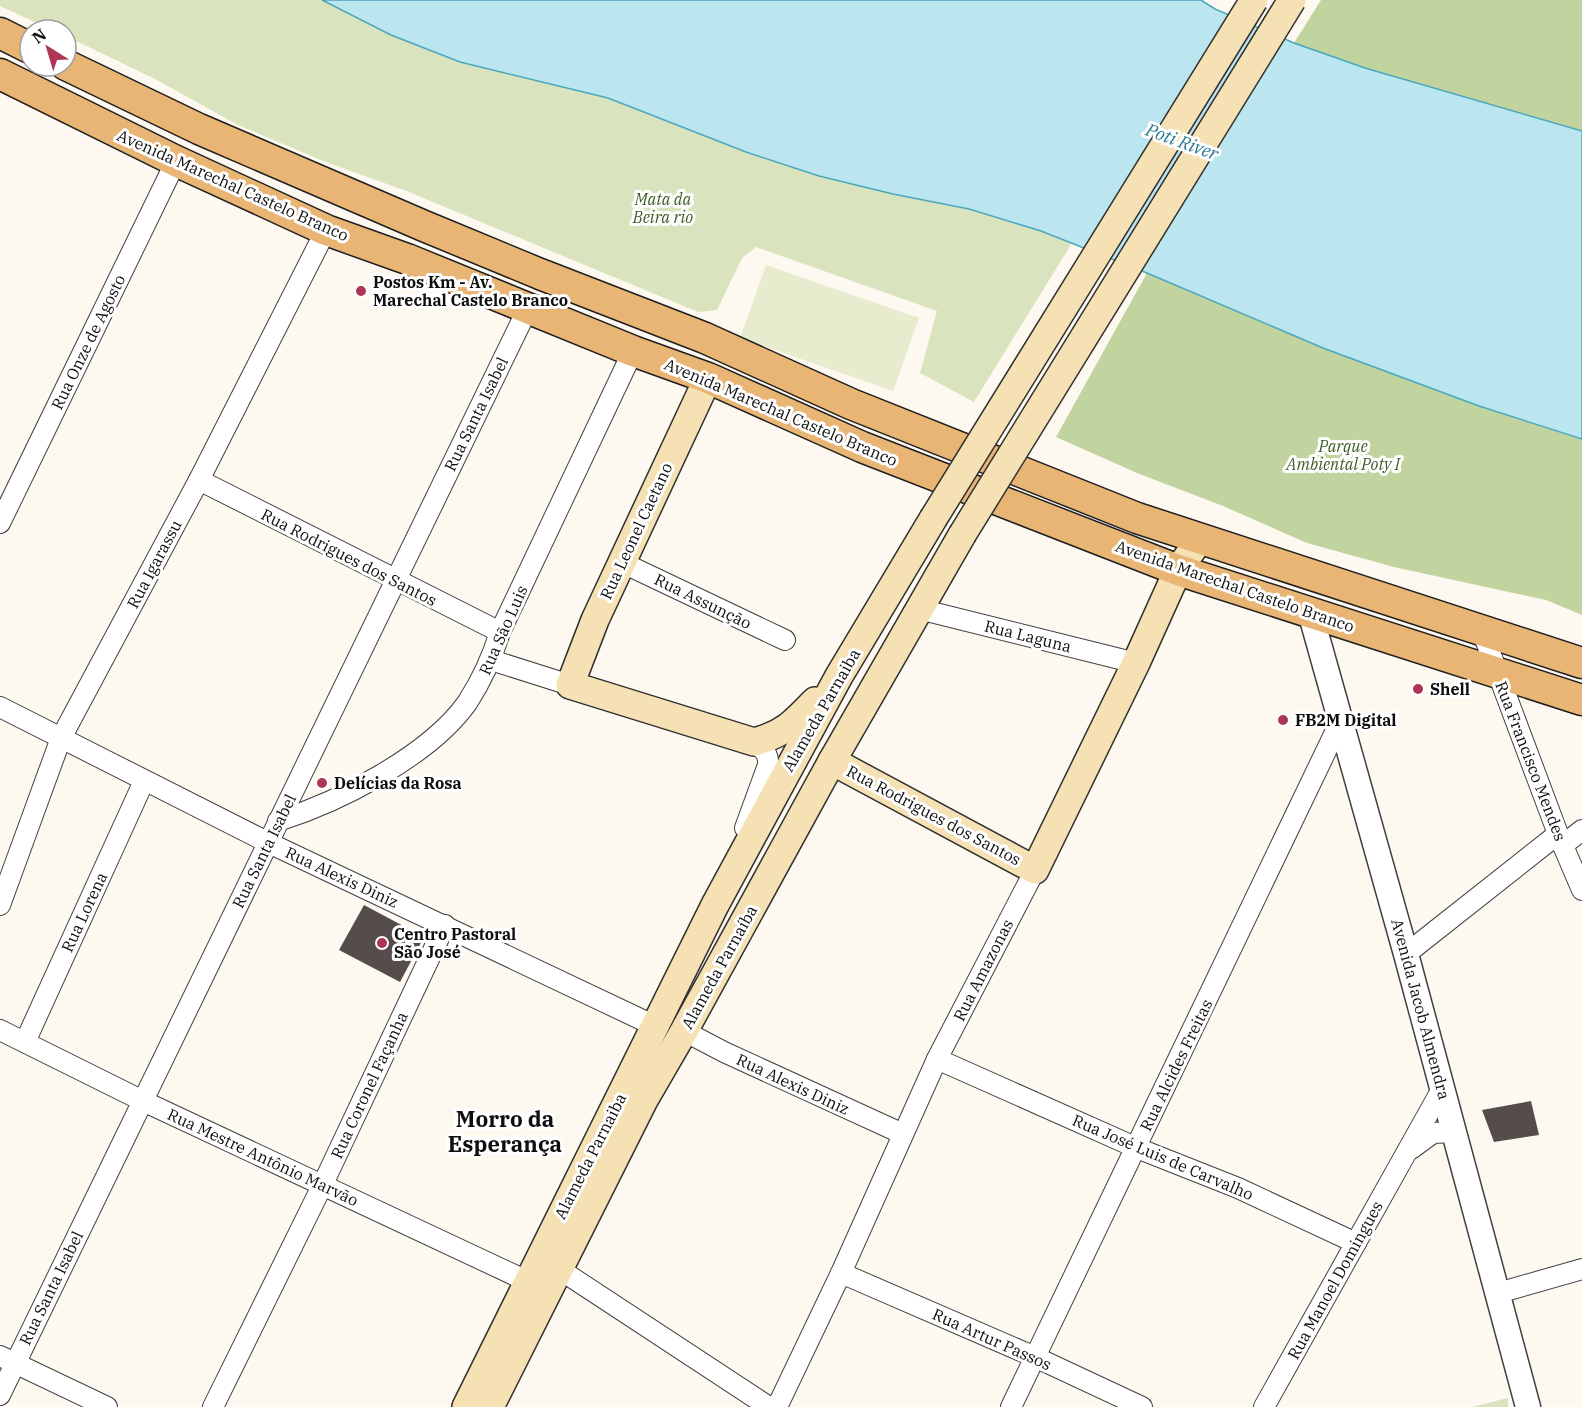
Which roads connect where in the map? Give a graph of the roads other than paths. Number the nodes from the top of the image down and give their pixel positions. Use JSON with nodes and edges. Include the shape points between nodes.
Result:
{"nodes":[{"id":1,"x":1254,"y":0,"type":"edge"},
{"id":2,"x":1292,"y":0,"type":"edge"},
{"id":3,"x":0,"y":33,"type":"edge"},
{"id":4,"x":18,"y":42,"type":"edge"},
{"id":5,"x":78,"y":72,"type":"edge"},
{"id":6,"x":59,"y":78,"type":"edge"},
{"id":7,"x":2,"y":80,"type":"edge"},
{"id":8,"x":49,"y":98,"type":"junction"},
{"id":9,"x":176,"y":161,"type":"junction"},
{"id":10,"x":424,"y":226,"type":"junction"},
{"id":11,"x":326,"y":230,"type":"junction"},
{"id":12,"x":407,"y":259,"type":"junction"},
{"id":13,"x":528,"y":308,"type":"junction"},
{"id":14,"x":633,"y":351,"type":"junction"},
{"id":15,"x":708,"y":378,"type":"junction"},
{"id":16,"x":906,"y":425,"type":"junction"},
{"id":17,"x":891,"y":458,"type":"junction"},
{"id":18,"x":199,"y":480,"type":"junction"},
{"id":19,"x":0,"y":523,"type":"edge"},
{"id":20,"x":1200,"y":539,"type":"junction"},
{"id":21,"x":621,"y":562,"type":"junction"},
{"id":22,"x":1178,"y":570,"type":"junction"},
{"id":23,"x":394,"y":580,"type":"junction"},
{"id":24,"x":919,"y":609,"type":"junction"},
{"id":25,"x":1310,"y":612,"type":"junction"},
{"id":26,"x":1482,"y":631,"type":"junction"},
{"id":27,"x":500,"y":632,"type":"junction"},
{"id":28,"x":785,"y":640,"type":"dead end"},
{"id":29,"x":491,"y":660,"type":"junction"},
{"id":30,"x":1136,"y":663,"type":"junction"},
{"id":31,"x":1582,"y":663,"type":"edge"},
{"id":32,"x":1497,"y":673,"type":"junction"},
{"id":33,"x":839,"y":676,"type":"junction"},
{"id":34,"x":570,"y":685,"type":"junction"},
{"id":35,"x":1582,"y":700,"type":"edge"},
{"id":36,"x":0,"y":707,"type":"edge"},
{"id":37,"x":1340,"y":722,"type":"junction"},
{"id":38,"x":61,"y":738,"type":"junction"},
{"id":39,"x":754,"y":742,"type":"junction"},
{"id":40,"x":832,"y":761,"type":"junction"},
{"id":41,"x":144,"y":781,"type":"junction"},
{"id":42,"x":278,"y":821,"type":"junction"},
{"id":43,"x":1582,"y":831,"type":"edge"},
{"id":44,"x":1561,"y":840,"type":"junction"},
{"id":45,"x":269,"y":843,"type":"junction"},
{"id":46,"x":1035,"y":870,"type":"junction"},
{"id":47,"x":1582,"y":890,"type":"edge"},
{"id":48,"x":0,"y":905,"type":"edge"},
{"id":49,"x":715,"y":905,"type":"junction"},
{"id":50,"x":445,"y":925,"type":"junction"},
{"id":51,"x":1406,"y":954,"type":"junction"},
{"id":52,"x":655,"y":1026,"type":"junction"},
{"id":53,"x":0,"y":1030,"type":"edge"},
{"id":54,"x":684,"y":1031,"type":"junction"},
{"id":55,"x":25,"y":1042,"type":"junction"},
{"id":56,"x":937,"y":1059,"type":"junction"},
{"id":57,"x":1442,"y":1089,"type":"junction"},
{"id":58,"x":143,"y":1101,"type":"junction"},
{"id":59,"x":1454,"y":1132,"type":"junction"},
{"id":60,"x":903,"y":1134,"type":"junction"},
{"id":61,"x":1137,"y":1148,"type":"junction"},
{"id":62,"x":1406,"y":1152,"type":"junction"},
{"id":63,"x":322,"y":1185,"type":"junction"},
{"id":64,"x":1356,"y":1243,"type":"junction"},
{"id":65,"x":559,"y":1269,"type":"junction"},
{"id":66,"x":1582,"y":1269,"type":"edge"},
{"id":67,"x":841,"y":1273,"type":"junction"},
{"id":68,"x":527,"y":1281,"type":"junction"},
{"id":69,"x":1498,"y":1293,"type":"junction"},
{"id":70,"x":1035,"y":1357,"type":"junction"},
{"id":71,"x":7,"y":1360,"type":"edge"},
{"id":72,"x":0,"y":1395,"type":"edge"},
{"id":73,"x":107,"y":1407,"type":"edge"},
{"id":74,"x":213,"y":1407,"type":"edge"},
{"id":75,"x":466,"y":1407,"type":"edge"},
{"id":76,"x":490,"y":1407,"type":"edge"},
{"id":77,"x":769,"y":1407,"type":"edge"},
{"id":78,"x":777,"y":1407,"type":"edge"},
{"id":79,"x":1011,"y":1407,"type":"edge"},
{"id":80,"x":1142,"y":1407,"type":"edge"},
{"id":81,"x":1264,"y":1407,"type":"edge"},
{"id":82,"x":1528,"y":1407,"type":"edge"}],
"edges":[{"from":1,"to":33,"type":"main road","name":"Alameda Parnaiba","bridge":true},
{"from":2,"to":24,"type":"main road","name":"Alameda Parnaíba","bridge":true},
{"from":3,"to":4,"type":"main road"},
{"from":5,"to":10,"type":"main road","name":"Avenida Marechal Castelo Branco"},
{"from":6,"to":8,"type":"main road"},
{"from":7,"to":8,"type":"main road","name":"Avenida Marechal Castelo Branco"},
{"from":8,"to":9,"type":"main road","name":"Avenida Marechal Castelo Branco"},
{"from":9,"to":11,"type":"main road","name":"Avenida Marechal Castelo Branco"},
{"from":9,"to":19,"type":"street","name":"Rua Onze de Agosto"},
{"from":10,"to":12,"type":"main road"},
{"from":10,"to":16,"type":"main road","name":"Avenida Marechal Castelo Branco","via":[[705,338]]},
{"from":11,"to":12,"type":"main road","name":"Avenida Marechal Castelo Branco"},
{"from":11,"to":18,"type":"street","name":"Rua Igarassu"},
{"from":12,"to":13,"type":"main road","name":"Avenida Marechal Castelo Branco"},
{"from":13,"to":14,"type":"main road","name":"Avenida Marechal Castelo Branco"},
{"from":13,"to":23,"type":"street","name":"Rua Santa Isabel"},
{"from":14,"to":15,"type":"main road","name":"Avenida Marechal Castelo Branco"},
{"from":14,"to":27,"type":"street","name":"Rua São Luis"},
{"from":15,"to":17,"type":"main road","name":"Avenida Marechal Castelo Branco"},
{"from":15,"to":21,"type":"main road","name":"Rua Leonel Caetano"},
{"from":16,"to":17,"type":"main road"},
{"from":16,"to":20,"type":"main road","name":"Avenida Marechal Castelo Branco","via":[[1137,518]]},
{"from":17,"to":22,"type":"main road","name":"Avenida Marechal Castelo Branco"},
{"from":18,"to":23,"type":"street","name":"Rua Rodrigues dos Santos"},
{"from":18,"to":38,"type":"street","name":"Rua Igarassu"},
{"from":20,"to":22,"type":"main road","name":"Rua Amazonas"},
{"from":20,"to":26,"type":"main road","name":"Avenida Marechal Castelo Branco"},
{"from":21,"to":28,"type":"street","name":"Rua Assunção"},
{"from":21,"to":34,"type":"main road","name":"Rua Leonel Caetano"},
{"from":22,"to":25,"type":"main road","name":"Avenida Marechal Castelo Branco"},
{"from":22,"to":30,"type":"main road","name":"Rua Amazonas"},
{"from":23,"to":27,"type":"street","name":"Rua Rodrigues dos Santos"},
{"from":23,"to":42,"type":"street","name":"Rua Santa Isabel"},
{"from":24,"to":30,"type":"street","name":"Rua Laguna"},
{"from":24,"to":40,"type":"main road","name":"Alameda Parnaíba"},
{"from":25,"to":32,"type":"main road","name":"Avenida Marechal Castelo Branco"},
{"from":25,"to":37,"type":"street","name":"Avenida Jacob Almendra"},
{"from":26,"to":31,"type":"main road","name":"Avenida Marechal Castelo Branco"},
{"from":26,"to":32,"type":"street","name":"Rua Francisco Mendes"},
{"from":27,"to":29,"type":"street","name":"Rua São Luis"},
{"from":29,"to":34,"type":"street"},
{"from":29,"to":42,"type":"street","name":"Rua São Luis","via":[[465,705],[433,738],[357,789]]},
{"from":30,"to":46,"type":"main road","name":"Rua Amazonas"},
{"from":32,"to":35,"type":"main road","name":"Avenida Marechal Castelo Branco"},
{"from":32,"to":44,"type":"street","name":"Rua Francisco Mendes"},
{"from":33,"to":39,"type":"main road","via":[[784,730]]},
{"from":33,"to":49,"type":"main road","name":"Alameda Parnaiba"},
{"from":34,"to":39,"type":"main road"},
{"from":36,"to":38,"type":"street","name":"Rua Alexis Diniz"},
{"from":37,"to":51,"type":"street","name":"Avenida Jacob Almendra"},
{"from":37,"to":61,"type":"street","name":"Rua Alcides Freitas"},
{"from":38,"to":41,"type":"street","name":"Rua Alexis Diniz"},
{"from":38,"to":48,"type":"street","name":"Rua Igarassu"},
{"from":39,"to":49,"type":"street","name":"Alameda Parnaiba","via":[[765,750],[768,765]]},
{"from":40,"to":46,"type":"main road","name":"Rua Rodrigues dos Santos"},
{"from":40,"to":54,"type":"main road","name":"Alameda Parnaíba"},
{"from":41,"to":45,"type":"street","name":"Rua Alexis Diniz"},
{"from":41,"to":55,"type":"street","name":"Rua Lorena"},
{"from":42,"to":45,"type":"street","name":"Rua Santa Isabel"},
{"from":43,"to":44,"type":"street"},
{"from":44,"to":47,"type":"street","name":"Rua Francisco Mendes"},
{"from":44,"to":51,"type":"street"},
{"from":45,"to":50,"type":"street","name":"Rua Alexis Diniz"},
{"from":45,"to":58,"type":"street","name":"Rua Santa Isabel"},
{"from":46,"to":56,"type":"street","name":"Rua Amazonas"},
{"from":49,"to":52,"type":"main road","name":"Alameda Parnaiba"},
{"from":50,"to":52,"type":"street","name":"Rua Alexis Diniz"},
{"from":50,"to":63,"type":"street","name":"Rua Coronel Façanha"},
{"from":51,"to":57,"type":"street","name":"Avenida Jacob Almendra"},
{"from":52,"to":68,"type":"main road","name":"Alameda Parnaiba"},
{"from":53,"to":55,"type":"street","name":"Rua Mestre Antônio Marvão"},
{"from":54,"to":60,"type":"street","name":"Rua Alexis Diniz"},
{"from":54,"to":65,"type":"main road","name":"Alameda Parnaíba","via":[[639,1109]]},
{"from":55,"to":58,"type":"street","name":"Rua Mestre Antônio Marvão"},
{"from":56,"to":60,"type":"street","name":"Rua Amazonas"},
{"from":56,"to":61,"type":"street","name":"Rua José Luis de Carvalho"},
{"from":57,"to":59,"type":"street","name":"Avenida Jacob Almendra"},
{"from":57,"to":62,"type":"street","name":"Rua Manoel Domingues"},
{"from":58,"to":63,"type":"street","name":"Rua Mestre Antônio Marvão"},
{"from":58,"to":71,"type":"street","name":"Rua Santa Isabel"},
{"from":59,"to":62,"type":"street","name":"Rua Manoel Domingues","via":[[1433,1133]]},
{"from":59,"to":69,"type":"street","name":"Avenida Jacob Almendra"},
{"from":60,"to":67,"type":"street","name":"Rua Amazonas"},
{"from":61,"to":64,"type":"street","name":"Rua José Luis de Carvalho","via":[[1238,1188]]},
{"from":61,"to":70,"type":"street","name":"Rua Alcides Freitas"},
{"from":62,"to":64,"type":"street","name":"Rua Manoel Domingues"},
{"from":63,"to":68,"type":"street","name":"Rua Mestre Antônio Marvão"},
{"from":63,"to":74,"type":"street","name":"Rua Coronel Façanha"},
{"from":64,"to":81,"type":"street","name":"Rua Manoel Domingues"},
{"from":65,"to":76,"type":"main road","name":"Alameda Parnaíba"},
{"from":65,"to":77,"type":"street"},
{"from":66,"to":69,"type":"street"},
{"from":67,"to":70,"type":"street","name":"Rua Artur Passos"},
{"from":67,"to":78,"type":"street","name":"Rua Amazonas"},
{"from":68,"to":75,"type":"main road","name":"Alameda Parnaiba"},
{"from":69,"to":82,"type":"street","name":"Avenida Jacob Almendra"},
{"from":70,"to":79,"type":"street","name":"Rua Alcides Freitas"},
{"from":70,"to":80,"type":"street","name":"Rua Artur Passos"},
{"from":71,"to":72,"type":"street","name":"Rua Santa Isabel"},
{"from":71,"to":73,"type":"street"}]}
